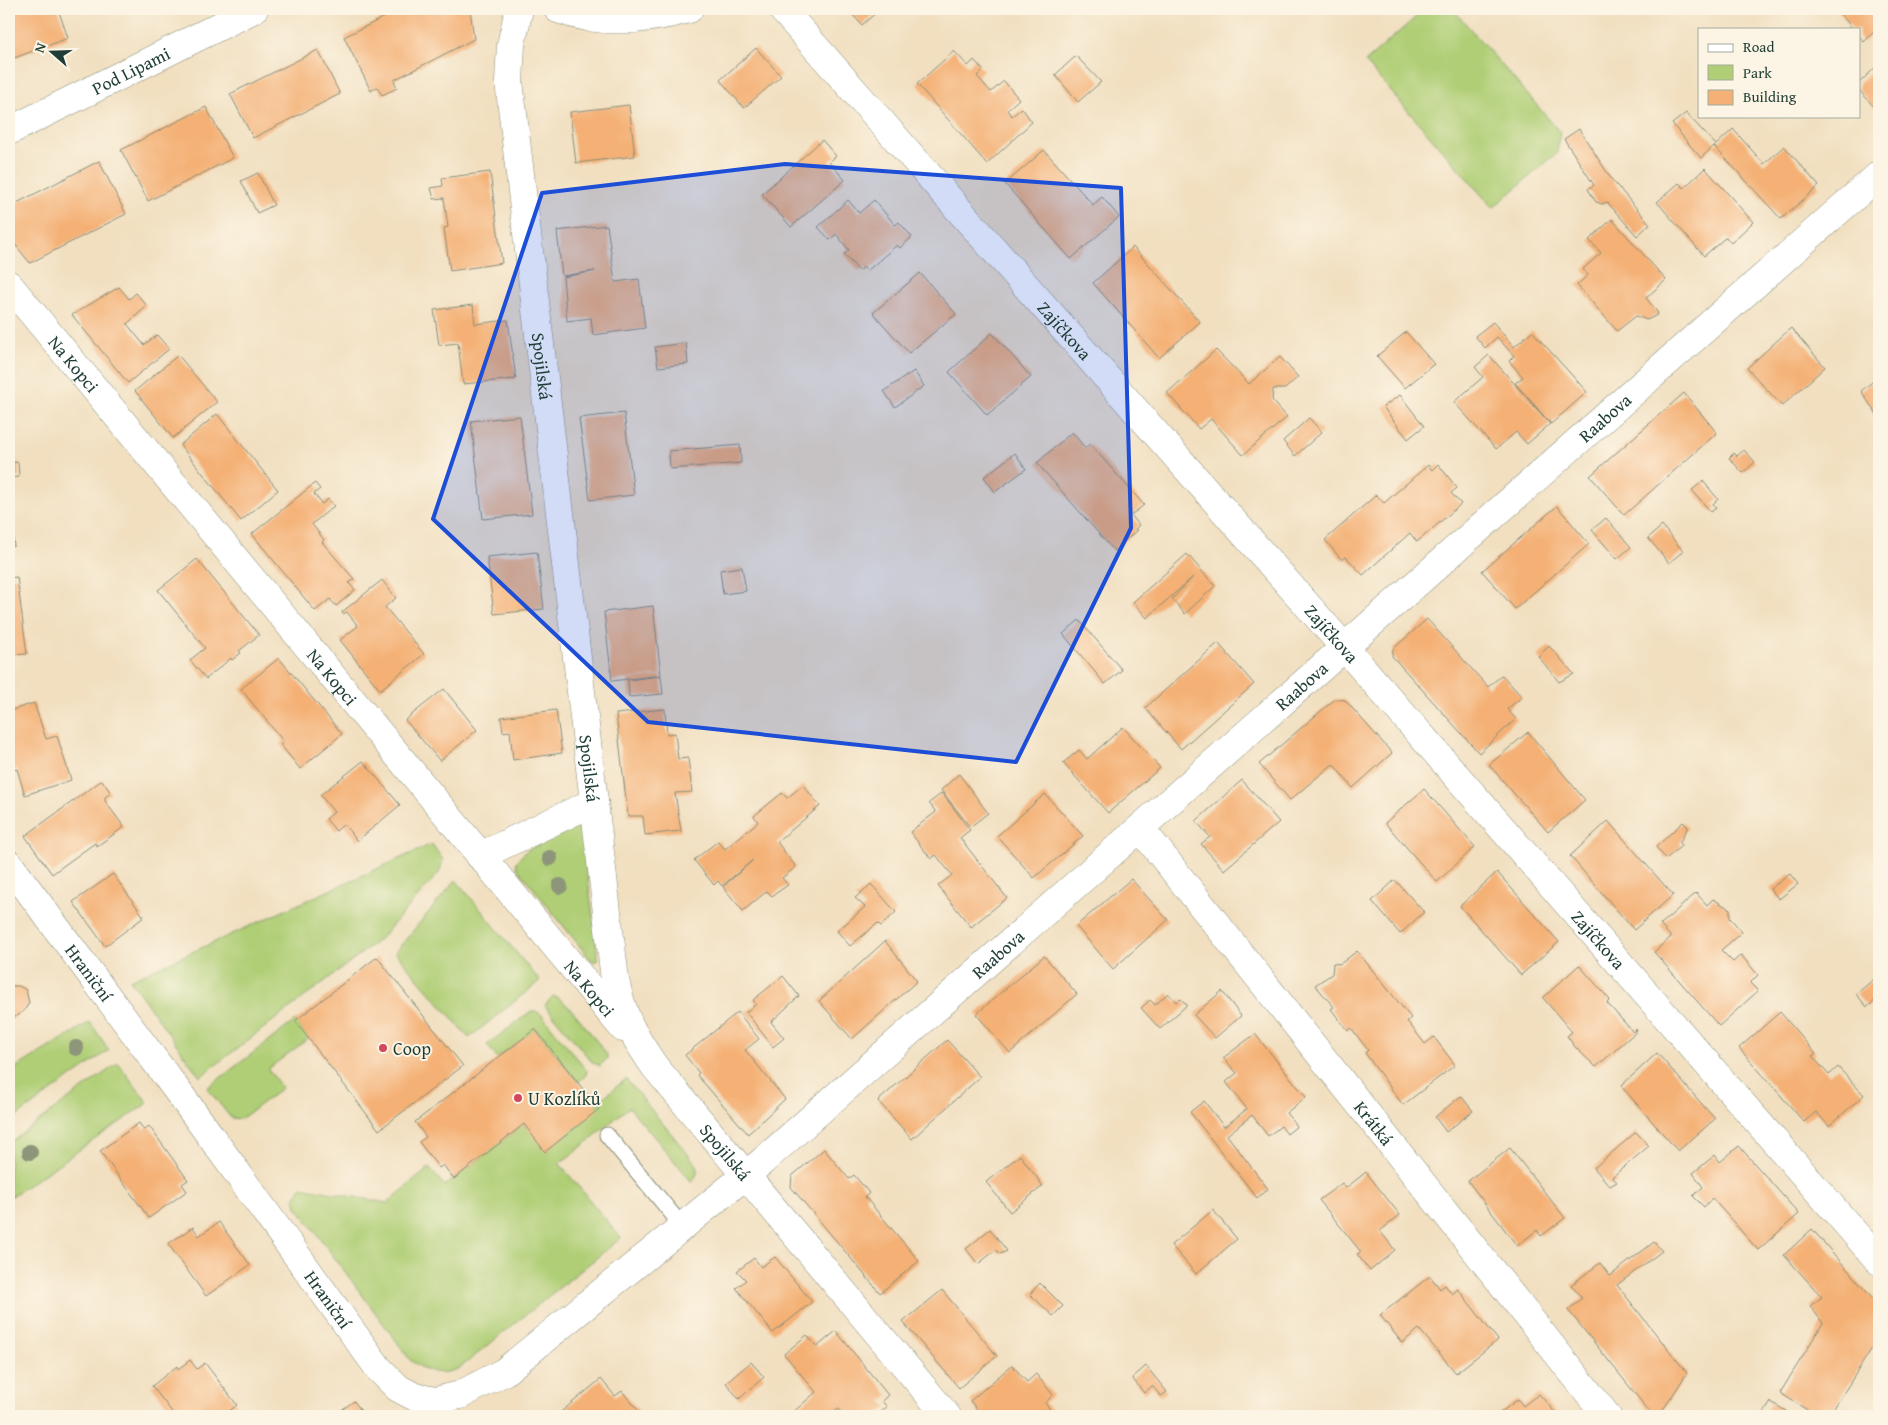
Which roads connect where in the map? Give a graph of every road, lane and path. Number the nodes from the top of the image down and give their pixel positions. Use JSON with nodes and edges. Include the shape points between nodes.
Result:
{"nodes":[{"id":1,"x":254,"y":9,"type":"edge"},
{"id":2,"x":519,"y":9,"type":"edge"},
{"id":3,"x":558,"y":9,"type":"edge"},
{"id":4,"x":689,"y":9,"type":"edge"},
{"id":5,"x":782,"y":9,"type":"edge"},
{"id":6,"x":9,"y":131,"type":"edge"},
{"id":7,"x":1879,"y":175,"type":"edge"},
{"id":8,"x":9,"y":285,"type":"edge"},
{"id":9,"x":1345,"y":648,"type":"junction"},
{"id":10,"x":594,"y":802,"type":"junction"},
{"id":11,"x":1141,"y":829,"type":"junction"},
{"id":12,"x":480,"y":856,"type":"junction"},
{"id":13,"x":9,"y":864,"type":"edge"},
{"id":14,"x":655,"y":1067,"type":"junction"},
{"id":15,"x":606,"y":1135,"type":"dead end"},
{"id":16,"x":746,"y":1176,"type":"junction"},
{"id":17,"x":683,"y":1227,"type":"junction"},
{"id":18,"x":1879,"y":1261,"type":"edge"},
{"id":19,"x":947,"y":1416,"type":"edge"},
{"id":20,"x":1607,"y":1416,"type":"edge"}],
"edges":[{"from":1,"to":6,"type":"street","name":"Pod Lipami"},
{"from":2,"to":10,"type":"street","name":"Spojilská","via":[[511,45],[509,81]]},
{"from":3,"to":4,"type":"street","via":[[582,16],[628,20],[659,18]]},
{"from":5,"to":9,"type":"street","name":"Zajíčkova"},
{"from":7,"to":9,"type":"street","name":"Raabova"},
{"from":8,"to":12,"type":"street","name":"Na Kopci"},
{"from":9,"to":11,"type":"street","name":"Raabova"},
{"from":9,"to":18,"type":"street","name":"Zajíčkova"},
{"from":10,"to":12,"type":"street"},
{"from":10,"to":14,"type":"street","name":"Spojilská","via":[[621,1009]]},
{"from":11,"to":16,"type":"street","name":"Raabova"},
{"from":11,"to":20,"type":"street","name":"Krátká"},
{"from":12,"to":14,"type":"street","name":"Na Kopci"},
{"from":13,"to":17,"type":"street","name":"Hraniční","via":[[379,1368],[398,1388],[436,1401],[460,1395],[504,1372]]},
{"from":14,"to":16,"type":"street","name":"Spojilská"},
{"from":15,"to":17,"type":"lane"},
{"from":16,"to":17,"type":"street","name":"Hraniční"},
{"from":16,"to":19,"type":"street","name":"Spojilská"}]}
